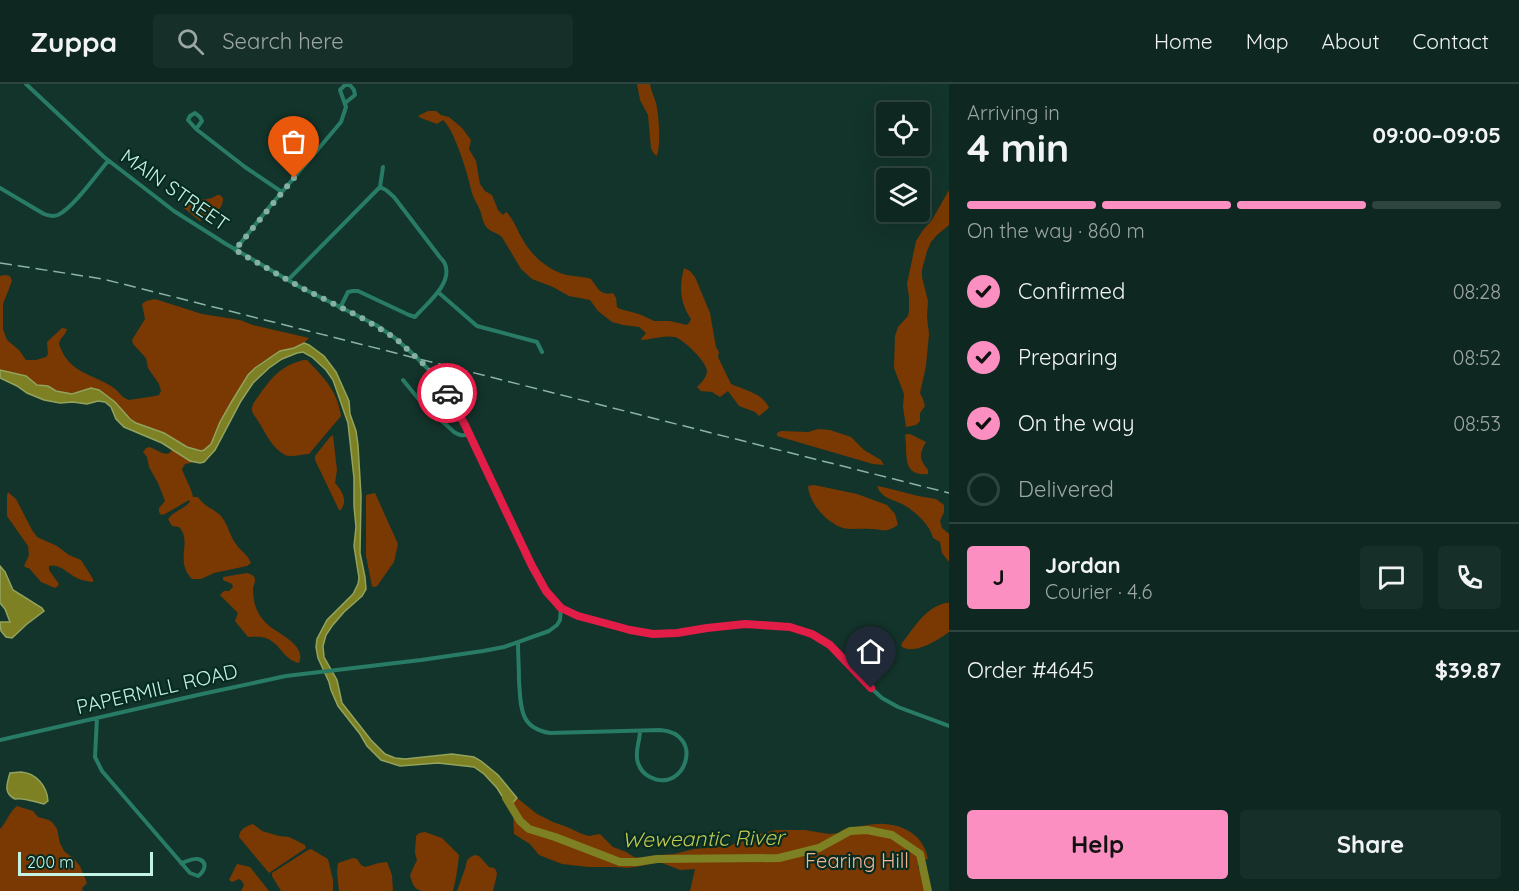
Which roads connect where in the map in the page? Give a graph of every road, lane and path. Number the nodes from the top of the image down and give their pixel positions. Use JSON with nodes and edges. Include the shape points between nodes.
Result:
{"nodes":[{"id":1,"x":26,"y":84,"type":"edge"},
{"id":2,"x":345,"y":103,"type":"junction"},
{"id":3,"x":196,"y":129,"type":"dead end"},
{"id":4,"x":108,"y":160,"type":"junction"},
{"id":5,"x":383,"y":167,"type":"dead end"},
{"id":6,"x":380,"y":187,"type":"junction"},
{"id":7,"x":0,"y":188,"type":"edge"},
{"id":8,"x":282,"y":192,"type":"junction"},
{"id":9,"x":235,"y":250,"type":"junction"},
{"id":10,"x":288,"y":280,"type":"junction"},
{"id":11,"x":438,"y":292,"type":"junction"},
{"id":12,"x":340,"y":308,"type":"junction"},
{"id":13,"x":542,"y":352,"type":"dead end"},
{"id":14,"x":403,"y":380,"type":"dead end"},
{"id":15,"x":469,"y":434,"type":"junction"},
{"id":16,"x":561,"y":608,"type":"junction"},
{"id":17,"x":518,"y":642,"type":"junction"},
{"id":18,"x":97,"y":718,"type":"junction"},
{"id":19,"x":949,"y":726,"type":"edge"},
{"id":20,"x":640,"y":731,"type":"junction"},
{"id":21,"x":0,"y":740,"type":"edge"},
{"id":22,"x":181,"y":863,"type":"junction"}],
"edges":[{"from":1,"to":4,"type":"street","name":"MAIN STREET"},
{"from":2,"to":2,"type":"street","via":[[340,90],[350,85],[355,94]]},
{"from":2,"to":8,"type":"street","via":[[341,122]]},
{"from":3,"to":8,"type":"street"},
{"from":4,"to":7,"type":"street","via":[[66,209],[55,216],[44,214]]},
{"from":4,"to":9,"type":"street","name":"MAIN STREET","via":[[174,211]]},
{"from":5,"to":6,"type":"street"},
{"from":6,"to":10,"type":"street"},
{"from":6,"to":11,"type":"street","via":[[394,197],[446,265],[445,280]]},
{"from":8,"to":9,"type":"street"},
{"from":9,"to":10,"type":"street","name":"MAIN STREET"},
{"from":10,"to":12,"type":"street","name":"MAIN STREET"},
{"from":11,"to":12,"type":"street","via":[[415,316],[358,291],[348,292]]},
{"from":11,"to":13,"type":"street","via":[[477,326],[537,342]]},
{"from":12,"to":15,"type":"street","name":"MAIN STREET","via":[[389,334],[413,354],[444,389]]},
{"from":14,"to":15,"type":"street","via":[[453,432]]},
{"from":15,"to":16,"type":"street","name":"MAIN STREET","via":[[532,566]]},
{"from":16,"to":17,"type":"street","name":"PAPERMILL ROAD","via":[[557,625]]},
{"from":16,"to":19,"type":"street","via":[[578,616],[653,634],[745,624],[790,627],[830,645],[882,698]]},
{"from":17,"to":18,"type":"street","name":"PAPERMILL ROAD","via":[[483,651],[286,676]]},
{"from":17,"to":20,"type":"street","via":[[521,708],[526,721],[536,730]]},
{"from":18,"to":21,"type":"street","name":"PAPERMILL ROAD"},
{"from":18,"to":22,"type":"street","via":[[94,750],[102,771]]},
{"from":20,"to":20,"type":"street","via":[[667,730],[682,739],[687,757],[682,770],[661,780],[646,775],[637,762]]},
{"from":22,"to":22,"type":"street","via":[[194,875],[204,870],[201,860]]}]}
